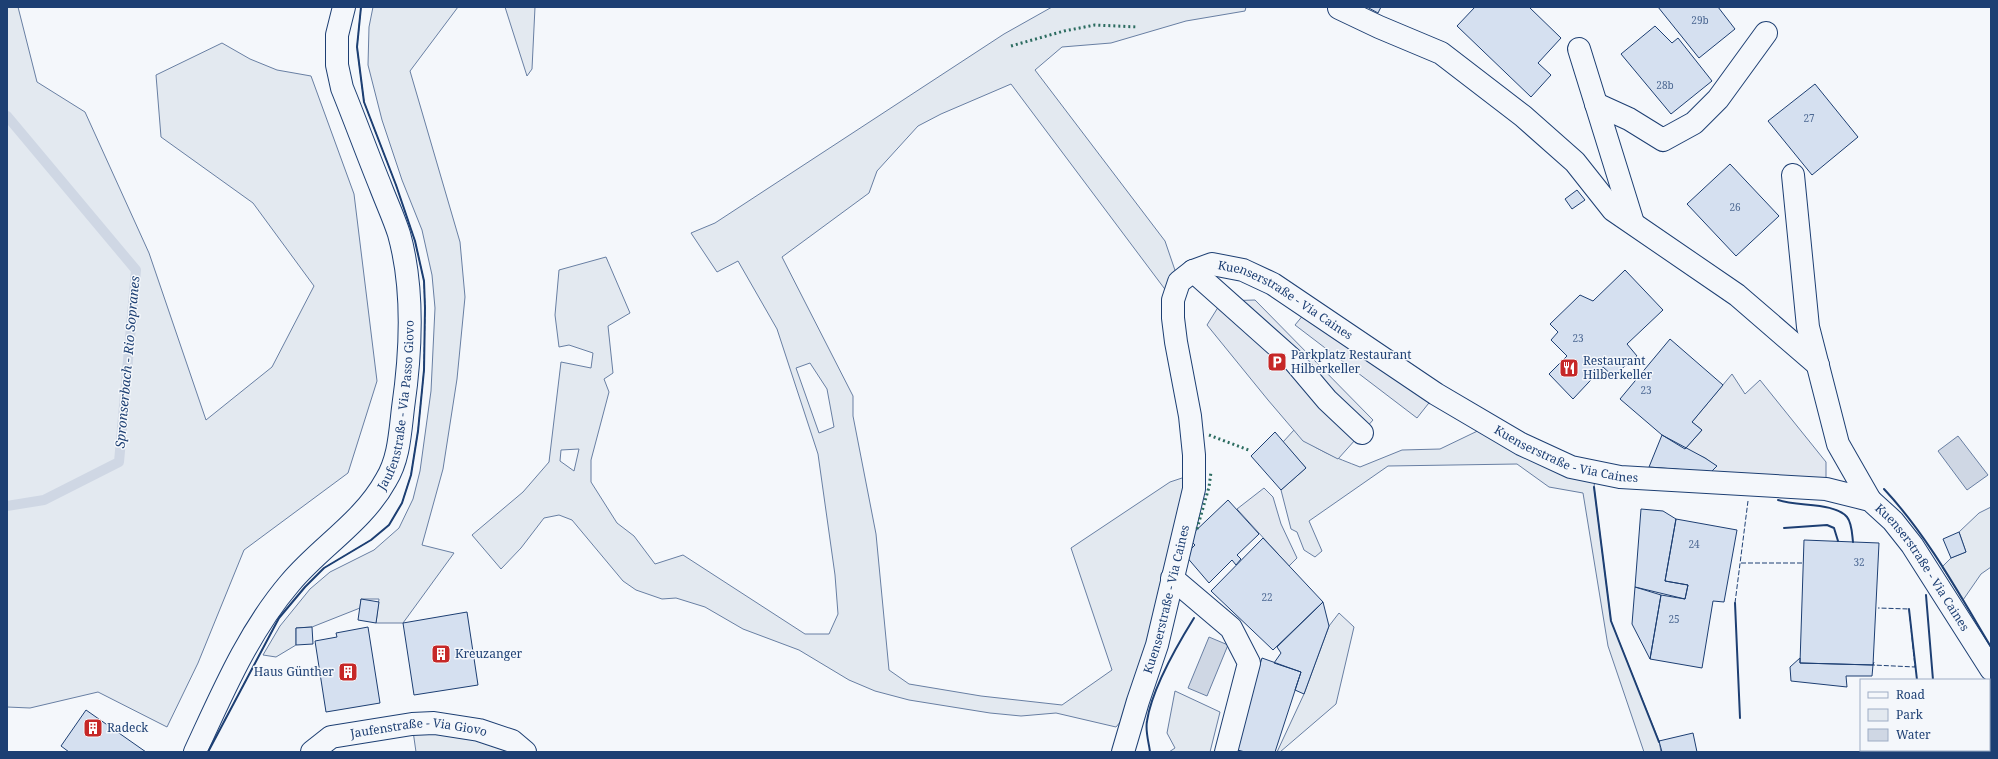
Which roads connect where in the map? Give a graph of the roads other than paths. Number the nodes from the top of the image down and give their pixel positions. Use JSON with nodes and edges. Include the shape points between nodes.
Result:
{"nodes":[{"id":1,"x":344,"y":7,"type":"edge"},
{"id":2,"x":1339,"y":8,"type":"edge"},
{"id":3,"x":1766,"y":33,"type":"dead end"},
{"id":4,"x":1579,"y":49,"type":"dead end"},
{"id":5,"x":1596,"y":104,"type":"junction"},
{"id":6,"x":1793,"y":175,"type":"dead end"},
{"id":7,"x":1633,"y":223,"type":"junction"},
{"id":8,"x":1193,"y":271,"type":"junction"},
{"id":9,"x":1818,"y":365,"type":"junction"},
{"id":10,"x":1362,"y":433,"type":"dead end"},
{"id":11,"x":1870,"y":500,"type":"junction"},
{"id":12,"x":1172,"y":578,"type":"junction"},
{"id":13,"x":1991,"y":669,"type":"edge"},
{"id":14,"x":195,"y":752,"type":"edge"},
{"id":15,"x":312,"y":752,"type":"edge"},
{"id":16,"x":525,"y":752,"type":"edge"},
{"id":17,"x":1123,"y":752,"type":"edge"},
{"id":18,"x":1226,"y":752,"type":"edge"}],
"edges":[{"from":1,"to":14,"type":"street","name":"Jaufenstraße - Via Passo Giovo","via":[[337,35],[337,66],[342,88],[399,234],[405,267],[409,304],[407,384],[396,459],[387,480],[374,499],[270,606],[242,656]]},
{"from":2,"to":7,"type":"street","via":[[1441,53],[1523,116],[1575,162],[1613,210]]},
{"from":3,"to":5,"type":"street","via":[[1718,99],[1694,123],[1663,140],[1629,119]]},
{"from":4,"to":5,"type":"street"},
{"from":5,"to":7,"type":"street"},
{"from":6,"to":9,"type":"street","via":[[1808,327]]},
{"from":7,"to":9,"type":"street","via":[[1737,295]]},
{"from":8,"to":10,"type":"street","via":[[1294,360],[1327,400]]},
{"from":8,"to":11,"type":"street","name":"Kuenserstraße - Via Caines","via":[[1212,264],[1228,266],[1273,284],[1436,394],[1521,444],[1570,467],[1620,477],[1826,489]]},
{"from":8,"to":12,"type":"street","name":"Kuenserstraße - Via Caines","via":[[1179,282],[1173,300],[1176,342],[1190,416],[1194,489]]},
{"from":9,"to":11,"type":"street","via":[[1838,444]]},
{"from":11,"to":13,"type":"street","name":"Kuenserstraße - Via Caines","via":[[1893,521],[1912,545]]},
{"from":12,"to":17,"type":"street","name":"Kuenserstraße - Via Caines","via":[[1157,645]]},
{"from":12,"to":18,"type":"street","via":[[1231,628],[1249,663]]},
{"from":15,"to":16,"type":"street","name":"Jaufenstraße - Via Giovo","via":[[331,737],[434,723],[479,730],[512,741]]}]}
